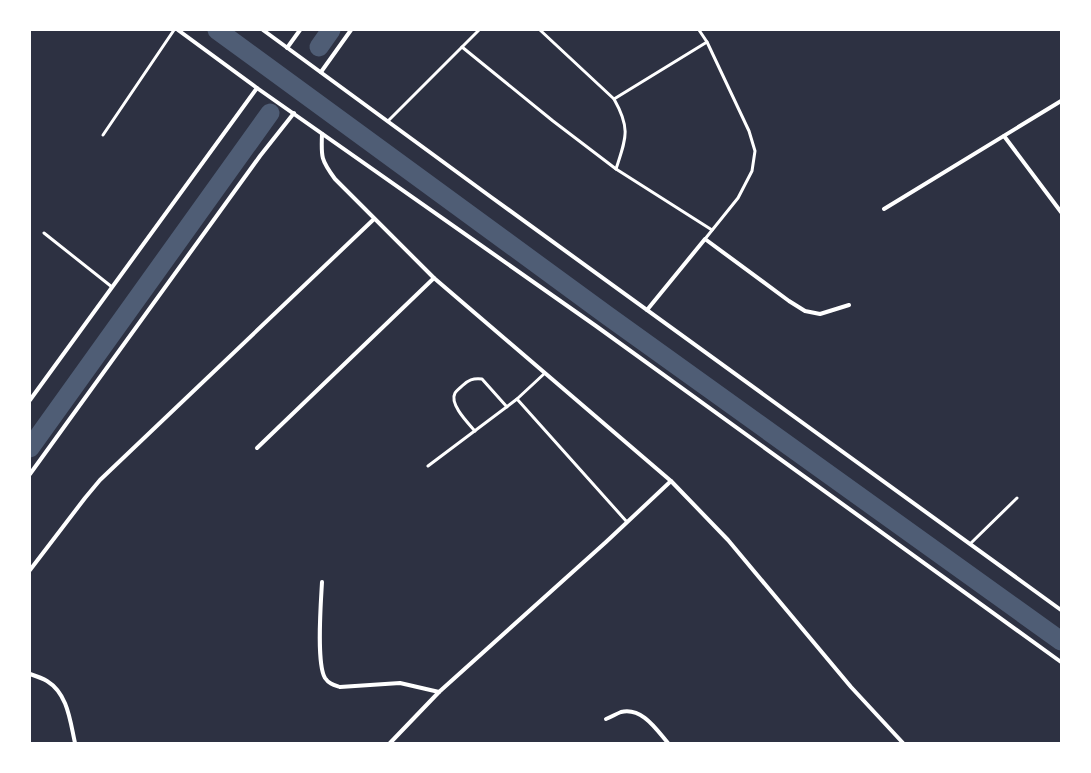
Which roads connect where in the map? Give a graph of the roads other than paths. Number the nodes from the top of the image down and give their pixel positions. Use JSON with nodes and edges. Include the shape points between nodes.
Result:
{"nodes":[{"id":1,"x":174,"y":30,"type":"edge"},
{"id":2,"x":178,"y":30,"type":"edge"},
{"id":3,"x":263,"y":30,"type":"edge"},
{"id":4,"x":300,"y":30,"type":"edge"},
{"id":5,"x":351,"y":30,"type":"edge"},
{"id":6,"x":479,"y":30,"type":"edge"},
{"id":7,"x":540,"y":30,"type":"edge"},
{"id":8,"x":699,"y":30,"type":"edge"},
{"id":9,"x":707,"y":42,"type":"junction"},
{"id":10,"x":287,"y":48,"type":"junction"},
{"id":11,"x":462,"y":48,"type":"junction"},
{"id":12,"x":321,"y":72,"type":"junction"},
{"id":13,"x":257,"y":88,"type":"junction"},
{"id":14,"x":614,"y":99,"type":"junction"},
{"id":15,"x":1061,"y":101,"type":"edge"},
{"id":16,"x":294,"y":113,"type":"junction"},
{"id":17,"x":388,"y":121,"type":"junction"},
{"id":18,"x":322,"y":134,"type":"junction"},
{"id":19,"x":102,"y":135,"type":"dead end"},
{"id":20,"x":1004,"y":136,"type":"junction"},
{"id":21,"x":616,"y":169,"type":"junction"},
{"id":22,"x":884,"y":209,"type":"dead end"},
{"id":23,"x":1061,"y":212,"type":"edge"},
{"id":24,"x":374,"y":219,"type":"junction"},
{"id":25,"x":712,"y":230,"type":"junction"},
{"id":26,"x":44,"y":233,"type":"dead end"},
{"id":27,"x":705,"y":239,"type":"junction"},
{"id":28,"x":434,"y":278,"type":"junction"},
{"id":29,"x":112,"y":287,"type":"junction"},
{"id":30,"x":849,"y":305,"type":"dead end"},
{"id":31,"x":647,"y":310,"type":"junction"},
{"id":32,"x":545,"y":373,"type":"junction"},
{"id":33,"x":517,"y":399,"type":"junction"},
{"id":34,"x":30,"y":400,"type":"edge"},
{"id":35,"x":507,"y":407,"type":"junction"},
{"id":36,"x":475,"y":431,"type":"junction"},
{"id":37,"x":257,"y":448,"type":"dead end"},
{"id":38,"x":428,"y":466,"type":"dead end"},
{"id":39,"x":30,"y":474,"type":"edge"},
{"id":40,"x":671,"y":481,"type":"junction"},
{"id":41,"x":1017,"y":498,"type":"dead end"},
{"id":42,"x":627,"y":522,"type":"junction"},
{"id":43,"x":970,"y":544,"type":"junction"},
{"id":44,"x":30,"y":570,"type":"edge"},
{"id":45,"x":322,"y":582,"type":"dead end"},
{"id":46,"x":1061,"y":610,"type":"edge"},
{"id":47,"x":1061,"y":662,"type":"edge"},
{"id":48,"x":30,"y":674,"type":"edge"},
{"id":49,"x":439,"y":692,"type":"junction"},
{"id":50,"x":606,"y":719,"type":"dead end"},
{"id":51,"x":75,"y":743,"type":"edge"},
{"id":52,"x":390,"y":743,"type":"edge"},
{"id":53,"x":668,"y":743,"type":"edge"},
{"id":54,"x":904,"y":743,"type":"edge"}],
"edges":[{"from":1,"to":19,"type":"lane"},
{"from":2,"to":13,"type":"street"},
{"from":3,"to":10,"type":"street"},
{"from":4,"to":10,"type":"street"},
{"from":5,"to":12,"type":"street"},
{"from":6,"to":11,"type":"lane"},
{"from":7,"to":14,"type":"lane"},
{"from":8,"to":9,"type":"lane"},
{"from":9,"to":14,"type":"lane"},
{"from":9,"to":25,"type":"lane","via":[[749,131],[755,151],[752,171],[738,198]]},
{"from":10,"to":12,"type":"street"},
{"from":11,"to":17,"type":"lane"},
{"from":11,"to":21,"type":"lane"},
{"from":12,"to":17,"type":"street"},
{"from":13,"to":16,"type":"street"},
{"from":13,"to":29,"type":"street"},
{"from":14,"to":21,"type":"lane","via":[[626,124],[625,141]]},
{"from":15,"to":20,"type":"street"},
{"from":16,"to":18,"type":"street"},
{"from":16,"to":39,"type":"street","via":[[260,156]]},
{"from":17,"to":31,"type":"street"},
{"from":18,"to":24,"type":"street","via":[[321,154],[326,166],[335,179]]},
{"from":18,"to":47,"type":"street","via":[[596,326]]},
{"from":20,"to":22,"type":"street"},
{"from":20,"to":23,"type":"street"},
{"from":21,"to":25,"type":"lane"},
{"from":24,"to":28,"type":"street"},
{"from":24,"to":44,"type":"street","via":[[100,480]]},
{"from":25,"to":27,"type":"lane"},
{"from":26,"to":29,"type":"lane"},
{"from":27,"to":30,"type":"street","via":[[805,311],[820,314]]},
{"from":27,"to":31,"type":"street"},
{"from":28,"to":32,"type":"street"},
{"from":28,"to":37,"type":"street"},
{"from":29,"to":34,"type":"street"},
{"from":31,"to":43,"type":"street"},
{"from":32,"to":33,"type":"lane"},
{"from":32,"to":40,"type":"street"},
{"from":33,"to":35,"type":"lane"},
{"from":33,"to":42,"type":"lane"},
{"from":35,"to":36,"type":"lane"},
{"from":35,"to":36,"type":"lane","via":[[482,379],[474,378],[466,382],[455,393],[454,401],[457,409]]},
{"from":36,"to":38,"type":"lane"},
{"from":40,"to":42,"type":"street"},
{"from":40,"to":54,"type":"street","via":[[728,540],[851,687]]},
{"from":41,"to":43,"type":"lane"},
{"from":42,"to":49,"type":"street"},
{"from":43,"to":46,"type":"street"},
{"from":45,"to":49,"type":"street","via":[[321,668],[331,684],[340,687],[400,683]]},
{"from":48,"to":51,"type":"street","via":[[48,681],[59,692],[66,706]]},
{"from":49,"to":52,"type":"street"},
{"from":50,"to":53,"type":"street","via":[[621,712],[640,715]]}]}
